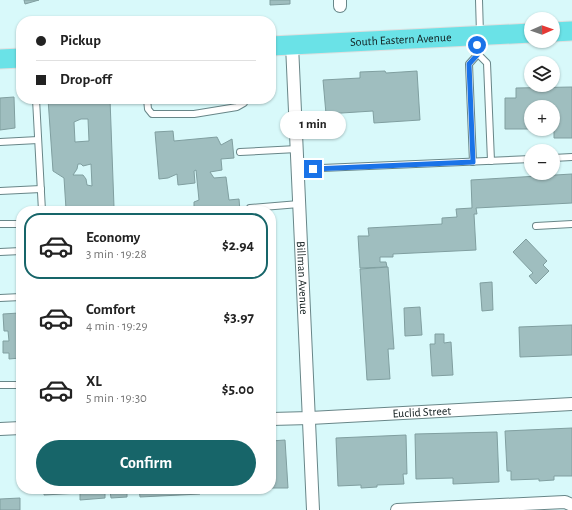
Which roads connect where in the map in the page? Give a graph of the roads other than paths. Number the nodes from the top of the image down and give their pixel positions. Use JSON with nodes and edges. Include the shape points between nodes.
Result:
{"nodes":[{"id":1,"x":479,"y":0,"type":"edge"},
{"id":2,"x":572,"y":31,"type":"edge"},
{"id":3,"x":560,"y":32,"type":"edge"},
{"id":4,"x":524,"y":34,"type":"edge"},
{"id":5,"x":478,"y":42,"type":"junction"},
{"id":6,"x":292,"y":45,"type":"junction"},
{"id":7,"x":276,"y":46,"type":"edge"},
{"id":8,"x":16,"y":58,"type":"edge"},
{"id":9,"x":0,"y":59,"type":"edge"},
{"id":10,"x":36,"y":104,"type":"edge"},
{"id":11,"x":148,"y":104,"type":"edge"},
{"id":12,"x":242,"y":104,"type":"edge"},
{"id":13,"x":38,"y":140,"type":"junction"},
{"id":14,"x":0,"y":142,"type":"edge"},
{"id":15,"x":297,"y":149,"type":"junction"},
{"id":16,"x":240,"y":152,"type":"dead end"},
{"id":17,"x":572,"y":157,"type":"edge"},
{"id":18,"x":560,"y":158,"type":"edge"},
{"id":19,"x":524,"y":159,"type":"edge"},
{"id":20,"x":491,"y":161,"type":"junction"},
{"id":21,"x":473,"y":162,"type":"junction"},
{"id":22,"x":298,"y":169,"type":"junction"},
{"id":23,"x":40,"y":189,"type":"junction"},
{"id":24,"x":0,"y":191,"type":"edge"},
{"id":25,"x":299,"y":204,"type":"junction"},
{"id":26,"x":42,"y":206,"type":"edge"},
{"id":27,"x":274,"y":206,"type":"edge"},
{"id":28,"x":0,"y":224,"type":"edge"},
{"id":29,"x":16,"y":224,"type":"edge"},
{"id":30,"x":572,"y":224,"type":"edge"},
{"id":31,"x":536,"y":226,"type":"dead end"},
{"id":32,"x":16,"y":251,"type":"edge"},
{"id":33,"x":0,"y":252,"type":"edge"},
{"id":34,"x":16,"y":297,"type":"edge"},
{"id":35,"x":0,"y":298,"type":"edge"},
{"id":36,"x":16,"y":384,"type":"edge"},
{"id":37,"x":0,"y":385,"type":"edge"},
{"id":38,"x":572,"y":404,"type":"edge"},
{"id":39,"x":310,"y":418,"type":"junction"},
{"id":40,"x":276,"y":419,"type":"edge"},
{"id":41,"x":16,"y":428,"type":"edge"},
{"id":42,"x":0,"y":429,"type":"edge"},
{"id":43,"x":572,"y":504,"type":"edge"},
{"id":44,"x":314,"y":510,"type":"edge"},
{"id":45,"x":397,"y":510,"type":"edge"},
{"id":46,"x":405,"y":510,"type":"edge"}],
"edges":[{"from":1,"to":5,"type":"lane"},
{"from":2,"to":3,"type":"main road"},
{"from":4,"to":5,"type":"main road","name":"South Eastern Avenue"},
{"from":5,"to":6,"type":"main road","name":"South Eastern Avenue"},
{"from":5,"to":20,"type":"lane","via":[[487,63]]},
{"from":5,"to":21,"type":"lane","via":[[469,64]]},
{"from":6,"to":7,"type":"main road","name":"South Eastern Avenue"},
{"from":6,"to":15,"type":"street","name":"Billman Avenue"},
{"from":8,"to":9,"type":"main road"},
{"from":10,"to":13,"type":"lane"},
{"from":11,"to":12,"type":"lane","via":[[152,114],[194,114]]},
{"from":13,"to":14,"type":"lane"},
{"from":13,"to":23,"type":"lane"},
{"from":15,"to":16,"type":"lane"},
{"from":15,"to":22,"type":"street","name":"Billman Avenue"},
{"from":17,"to":18,"type":"lane"},
{"from":19,"to":20,"type":"lane"},
{"from":20,"to":21,"type":"lane"},
{"from":21,"to":22,"type":"lane"},
{"from":22,"to":25,"type":"street","name":"Billman Avenue"},
{"from":23,"to":24,"type":"lane"},
{"from":23,"to":26,"type":"lane"},
{"from":25,"to":27,"type":"lane"},
{"from":25,"to":39,"type":"street","name":"Billman Avenue"},
{"from":28,"to":29,"type":"lane"},
{"from":30,"to":31,"type":"lane"},
{"from":32,"to":33,"type":"lane"},
{"from":34,"to":35,"type":"lane"},
{"from":36,"to":37,"type":"lane"},
{"from":38,"to":39,"type":"street","name":"Euclid Street"},
{"from":39,"to":40,"type":"street","name":"Euclid Street"},
{"from":39,"to":44,"type":"street","name":"Billman Avenue"},
{"from":41,"to":42,"type":"street"},
{"from":43,"to":46,"type":"street","via":[[565,502]]},
{"from":45,"to":46,"type":"street"}]}
